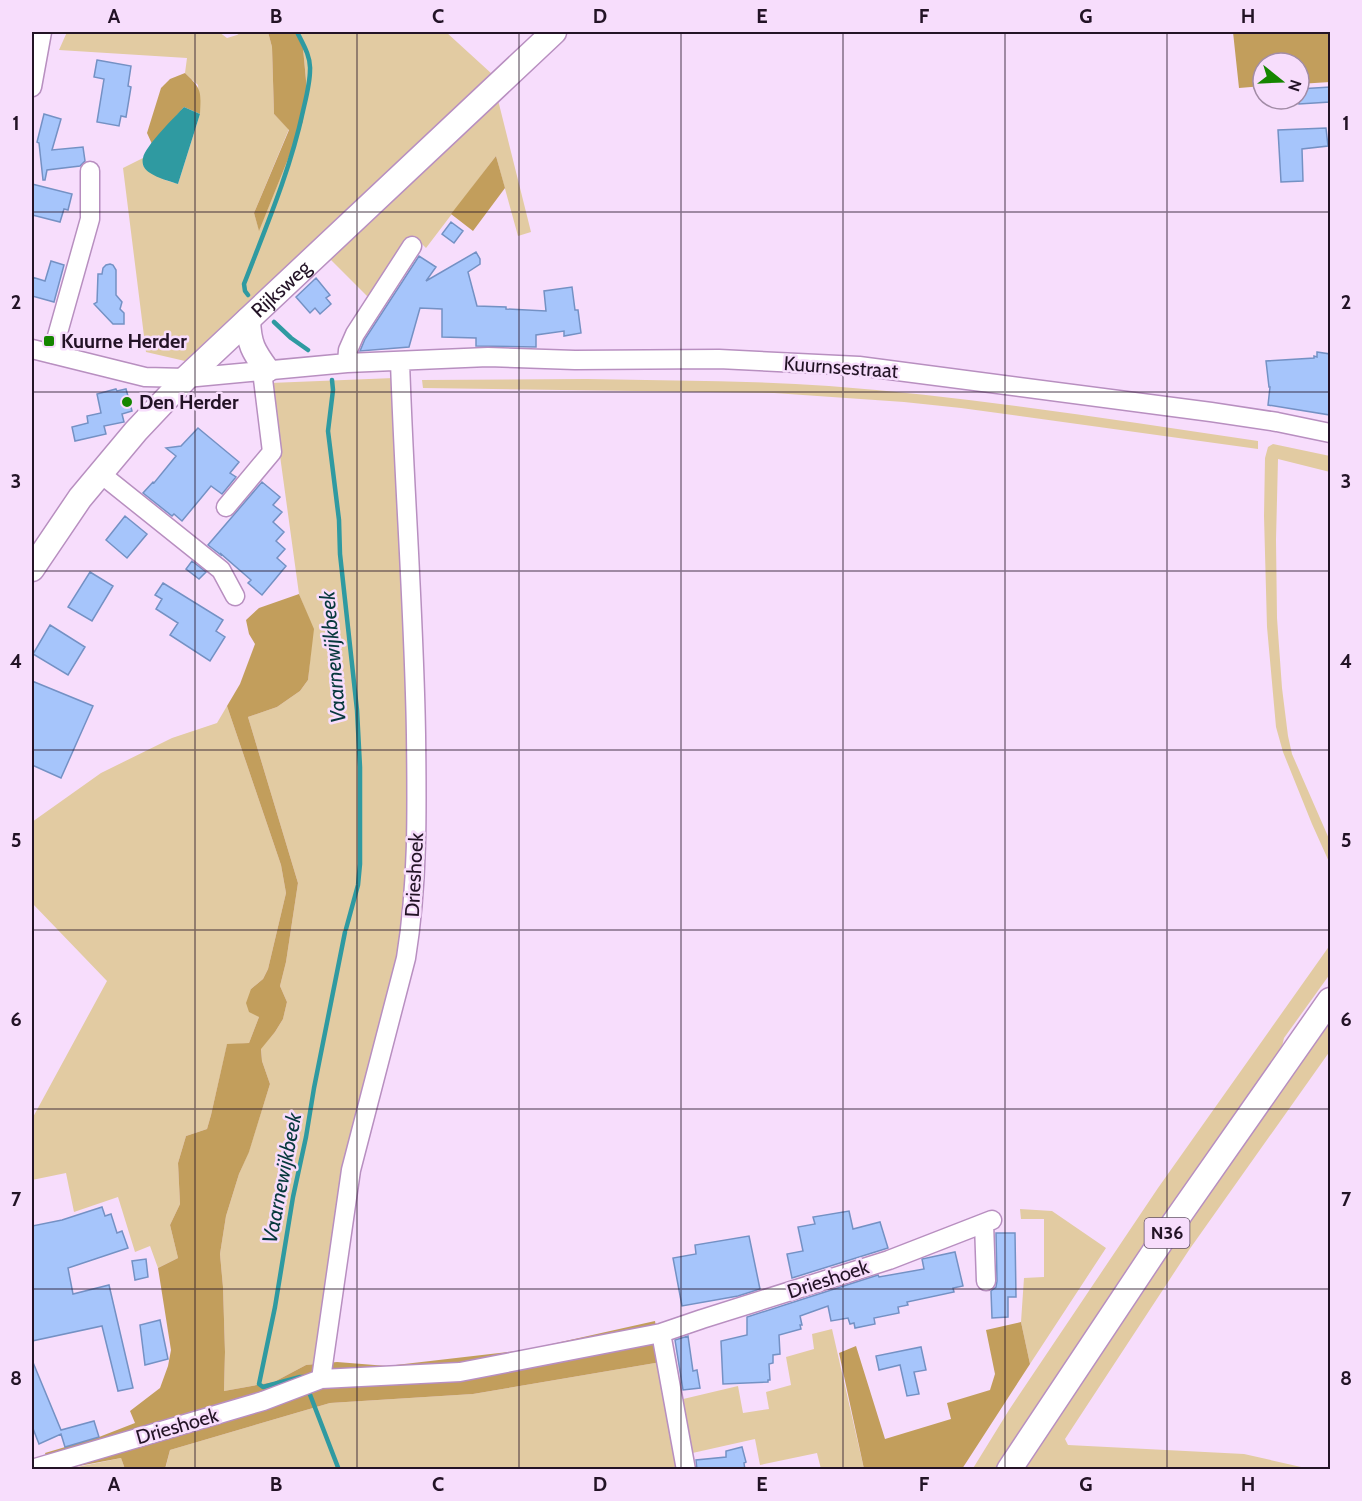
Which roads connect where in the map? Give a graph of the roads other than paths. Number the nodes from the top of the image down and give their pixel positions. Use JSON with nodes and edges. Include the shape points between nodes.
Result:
{"nodes":[{"id":1,"x":42,"y":32,"type":"edge"},
{"id":2,"x":554,"y":32,"type":"edge"},
{"id":3,"x":32,"y":87,"type":"edge"},
{"id":4,"x":90,"y":171,"type":"dead end"},
{"id":5,"x":412,"y":246,"type":"dead end"},
{"id":6,"x":248,"y":320,"type":"junction"},
{"id":7,"x":32,"y":349,"type":"edge"},
{"id":8,"x":52,"y":354,"type":"junction"},
{"id":9,"x":400,"y":361,"type":"junction"},
{"id":10,"x":347,"y":363,"type":"junction"},
{"id":11,"x":265,"y":370,"type":"junction"},
{"id":12,"x":186,"y":378,"type":"junction"},
{"id":13,"x":1330,"y":434,"type":"edge"},
{"id":14,"x":101,"y":474,"type":"junction"},
{"id":15,"x":226,"y":507,"type":"dead end"},
{"id":16,"x":32,"y":569,"type":"edge"},
{"id":17,"x":235,"y":596,"type":"dead end"},
{"id":18,"x":1330,"y":1000,"type":"edge"},
{"id":19,"x":986,"y":1281,"type":"dead end"},
{"id":20,"x":661,"y":1333,"type":"junction"},
{"id":21,"x":321,"y":1379,"type":"junction"},
{"id":22,"x":32,"y":1469,"type":"edge"},
{"id":23,"x":686,"y":1470,"type":"edge"},
{"id":24,"x":1010,"y":1470,"type":"edge"}],
"edges":[{"from":1,"to":3,"type":"street"},
{"from":2,"to":6,"type":"main road","name":"Rijksweg"},
{"from":4,"to":8,"type":"street","via":[[90,219]]},
{"from":5,"to":10,"type":"street","via":[[355,334]]},
{"from":6,"to":11,"type":"main road","via":[[252,348]]},
{"from":6,"to":12,"type":"main road","name":"Rijksweg"},
{"from":7,"to":8,"type":"street","name":"Kuurnsestraat"},
{"from":8,"to":12,"type":"street","name":"Kuurnsestraat","via":[[145,377]]},
{"from":9,"to":10,"type":"street","name":"Kuurnsestraat"},
{"from":9,"to":13,"type":"street","name":"Kuurnsestraat","via":[[488,357],[719,359],[859,366],[1211,412]]},
{"from":9,"to":21,"type":"street","name":"Drieshoek","via":[[415,665],[415,891],[406,958],[351,1170]]},
{"from":10,"to":11,"type":"street","name":"Kuurnsestraat"},
{"from":11,"to":12,"type":"street","name":"Kuurnsestraat"},
{"from":11,"to":15,"type":"street","via":[[272,452]]},
{"from":12,"to":14,"type":"main road","name":"Rijksweg"},
{"from":14,"to":16,"type":"main road","name":"Rijksweg"},
{"from":14,"to":17,"type":"street","via":[[221,570]]},
{"from":18,"to":24,"type":"main road","number":"N36","via":[[1162,1239]]},
{"from":19,"to":20,"type":"street","name":"Drieshoek","via":[[988,1222],[889,1260]]},
{"from":20,"to":21,"type":"street","name":"Drieshoek","via":[[460,1372]]},
{"from":20,"to":23,"type":"street"},
{"from":21,"to":22,"type":"street","name":"Drieshoek","via":[[263,1401]]}]}
